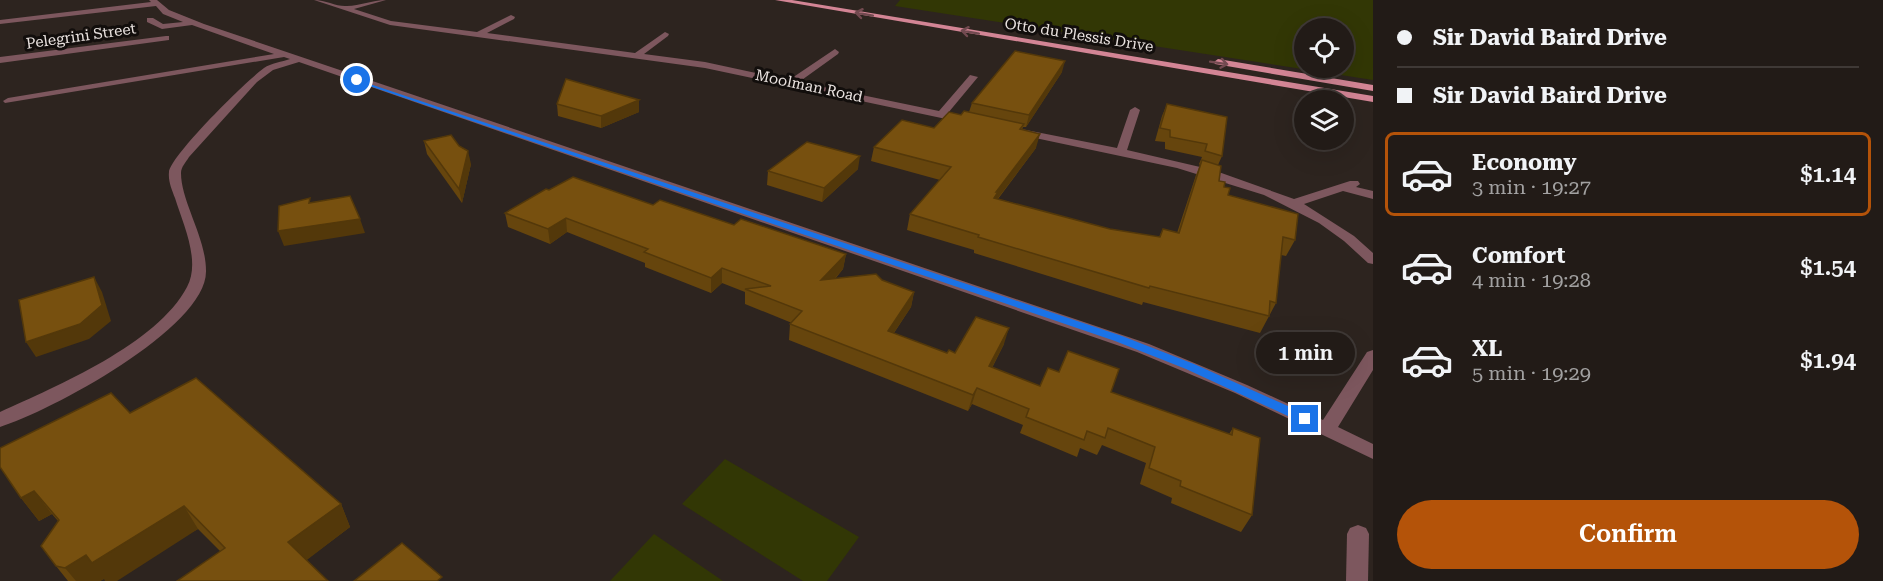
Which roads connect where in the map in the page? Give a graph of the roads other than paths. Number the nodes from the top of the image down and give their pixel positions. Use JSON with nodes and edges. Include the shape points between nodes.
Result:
{"nodes":[{"id":1,"x":318,"y":0,"type":"edge"},
{"id":2,"x":382,"y":0,"type":"edge"},
{"id":3,"x":779,"y":0,"type":"edge"},
{"id":4,"x":830,"y":0,"type":"edge"},
{"id":5,"x":155,"y":2,"type":"edge"},
{"id":6,"x":345,"y":9,"type":"junction"},
{"id":7,"x":511,"y":17,"type":"dead end"},
{"id":8,"x":930,"y":17,"type":"junction"},
{"id":9,"x":150,"y":20,"type":"dead end"},
{"id":10,"x":0,"y":22,"type":"edge"},
{"id":11,"x":190,"y":22,"type":"junction"},
{"id":12,"x":922,"y":24,"type":"junction"},
{"id":13,"x":665,"y":34,"type":"dead end"},
{"id":14,"x":478,"y":35,"type":"junction"},
{"id":15,"x":166,"y":38,"type":"dead end"},
{"id":16,"x":1141,"y":50,"type":"dead end"},
{"id":17,"x":835,"y":52,"type":"dead end"},
{"id":18,"x":283,"y":55,"type":"junction"},
{"id":19,"x":637,"y":56,"type":"junction"},
{"id":20,"x":0,"y":60,"type":"edge"},
{"id":21,"x":297,"y":60,"type":"junction"},
{"id":22,"x":1211,"y":61,"type":"dead end"},
{"id":23,"x":973,"y":77,"type":"dead end"},
{"id":24,"x":791,"y":83,"type":"junction"},
{"id":25,"x":1373,"y":87,"type":"edge"},
{"id":26,"x":1373,"y":99,"type":"edge"},
{"id":27,"x":8,"y":101,"type":"dead end"},
{"id":28,"x":1134,"y":110,"type":"dead end"},
{"id":29,"x":941,"y":115,"type":"junction"},
{"id":30,"x":975,"y":122,"type":"edge"},
{"id":31,"x":1009,"y":129,"type":"edge"},
{"id":32,"x":1122,"y":153,"type":"junction"},
{"id":33,"x":1373,"y":195,"type":"edge"},
{"id":34,"x":1295,"y":203,"type":"junction"},
{"id":35,"x":1373,"y":260,"type":"edge"},
{"id":36,"x":1373,"y":356,"type":"edge"},
{"id":37,"x":0,"y":420,"type":"edge"},
{"id":38,"x":1327,"y":429,"type":"junction"},
{"id":39,"x":1373,"y":452,"type":"edge"},
{"id":40,"x":1358,"y":534,"type":"dead end"},
{"id":41,"x":1357,"y":581,"type":"edge"}],
"edges":[{"from":1,"to":6,"type":"street","name":"Moolman Road"},
{"from":2,"to":6,"type":"street"},
{"from":12,"to":3,"type":"main road","name":"Otto du Plessis Drive","one_way":true},
{"from":4,"to":8,"type":"main road","name":"Otto du Plessis Drive"},
{"from":5,"to":10,"type":"street"},
{"from":5,"to":11,"type":"street","via":[[166,12]]},
{"from":6,"to":14,"type":"street","name":"Moolman Road","via":[[390,23]]},
{"from":7,"to":14,"type":"street"},
{"from":8,"to":12,"type":"main road"},
{"from":8,"to":16,"type":"main road","name":"Otto du Plessis Drive"},
{"from":9,"to":11,"type":"street","via":[[162,27]]},
{"from":11,"to":18,"type":"street"},
{"from":26,"to":12,"type":"main road","name":"Otto du Plessis Drive","one_way":true},
{"from":13,"to":19,"type":"street"},
{"from":14,"to":19,"type":"street","name":"Moolman Road"},
{"from":15,"to":20,"type":"street","name":"Pelegrini Street"},
{"from":17,"to":24,"type":"street"},
{"from":18,"to":21,"type":"street"},
{"from":18,"to":27,"type":"street"},
{"from":19,"to":24,"type":"street","name":"Moolman Road"},
{"from":21,"to":37,"type":"street","via":[[270,68],[254,80],[175,170],[199,271],[189,295],[167,322],[113,363]]},
{"from":21,"to":38,"type":"street","via":[[1119,339],[1190,366]]},
{"from":22,"to":25,"type":"main road","one_way":true},
{"from":23,"to":29,"type":"street"},
{"from":24,"to":29,"type":"street","name":"Moolman Road"},
{"from":28,"to":32,"type":"street"},
{"from":29,"to":30,"type":"street","name":"Moolman Road"},
{"from":31,"to":32,"type":"street"},
{"from":32,"to":34,"type":"street","via":[[1206,171]]},
{"from":33,"to":34,"type":"street","via":[[1349,186]]},
{"from":34,"to":35,"type":"street","via":[[1350,237]]},
{"from":36,"to":38,"type":"street"},
{"from":38,"to":39,"type":"street"},
{"from":40,"to":41,"type":"street"}]}
